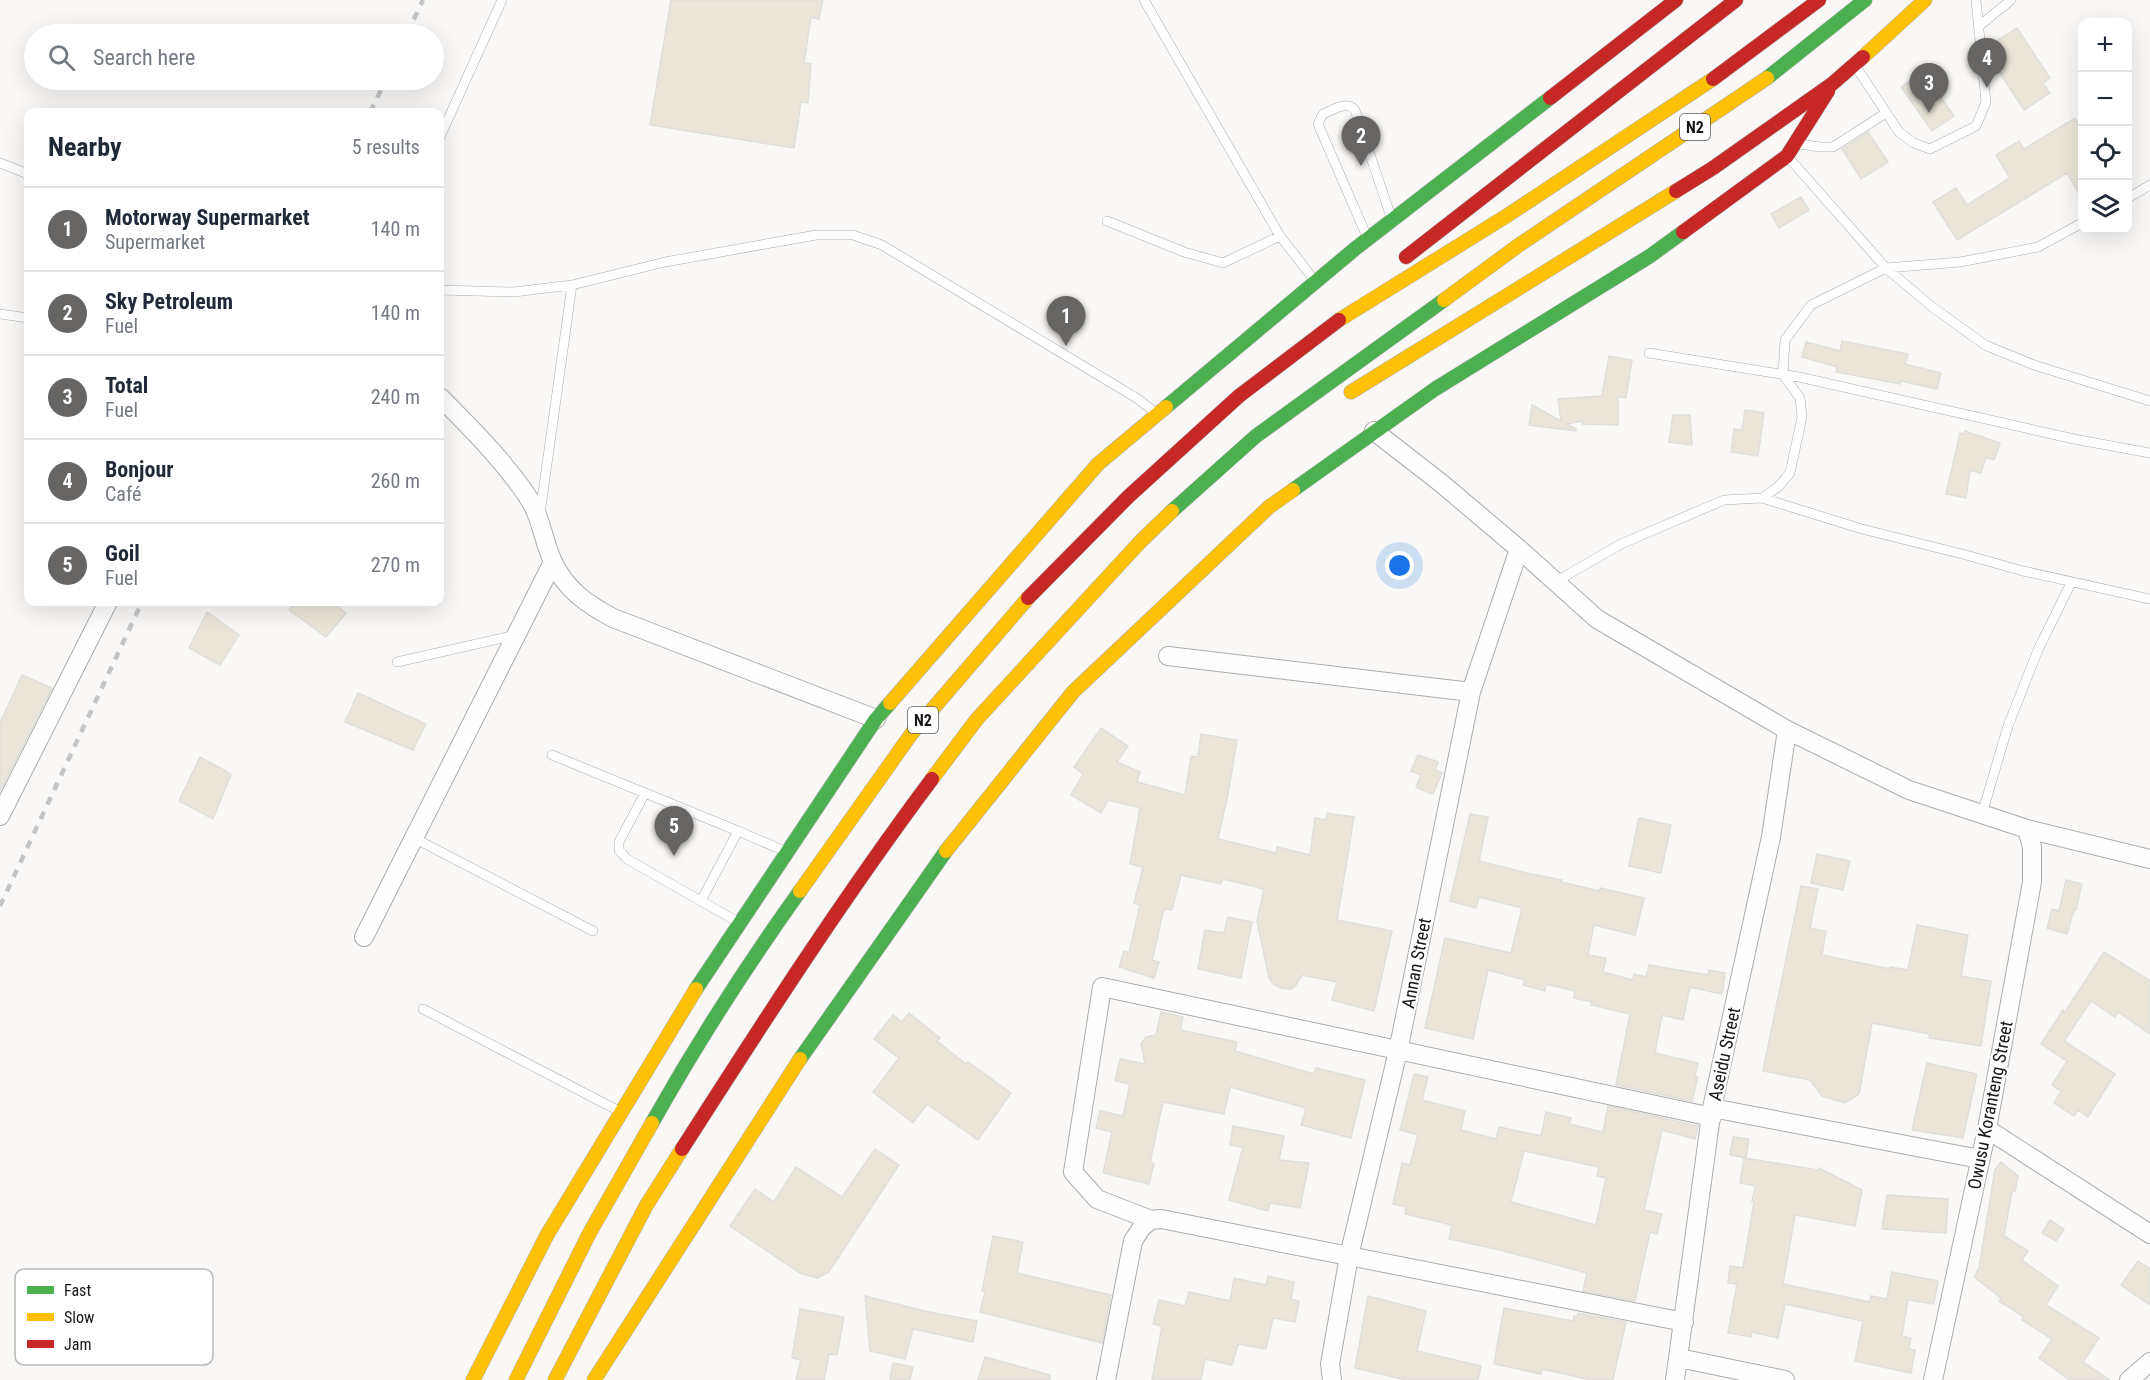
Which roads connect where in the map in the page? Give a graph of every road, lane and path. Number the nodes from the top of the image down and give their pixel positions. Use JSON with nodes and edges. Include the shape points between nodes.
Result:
{"nodes":[{"id":1,"x":502,"y":0,"type":"edge"},
{"id":2,"x":1144,"y":0,"type":"edge"},
{"id":3,"x":1676,"y":0,"type":"edge"},
{"id":4,"x":1736,"y":0,"type":"edge"},
{"id":5,"x":1819,"y":0,"type":"edge"},
{"id":6,"x":1865,"y":0,"type":"edge"},
{"id":7,"x":1925,"y":0,"type":"edge"},
{"id":8,"x":1976,"y":0,"type":"edge"},
{"id":9,"x":2011,"y":0,"type":"edge"},
{"id":10,"x":1979,"y":26,"type":"junction"},
{"id":11,"x":1855,"y":65,"type":"junction"},
{"id":12,"x":1832,"y":84,"type":"junction"},
{"id":13,"x":1886,"y":113,"type":"junction"},
{"id":14,"x":444,"y":129,"type":"edge"},
{"id":15,"x":1796,"y":143,"type":"junction"},
{"id":16,"x":1787,"y":156,"type":"junction"},
{"id":17,"x":0,"y":163,"type":"edge"},
{"id":18,"x":24,"y":172,"type":"edge"},
{"id":19,"x":2150,"y":185,"type":"edge"},
{"id":20,"x":2132,"y":195,"type":"edge"},
{"id":21,"x":1392,"y":220,"type":"junction"},
{"id":22,"x":1107,"y":221,"type":"dead end"},
{"id":23,"x":2078,"y":225,"type":"edge"},
{"id":24,"x":1280,"y":236,"type":"junction"},
{"id":25,"x":1368,"y":239,"type":"junction"},
{"id":26,"x":1396,"y":264,"type":"dead end"},
{"id":27,"x":1886,"y":268,"type":"junction"},
{"id":28,"x":1316,"y":283,"type":"junction"},
{"id":29,"x":1371,"y":284,"type":"dead end"},
{"id":30,"x":572,"y":285,"type":"junction"},
{"id":31,"x":444,"y":290,"type":"edge"},
{"id":32,"x":0,"y":314,"type":"edge"},
{"id":33,"x":24,"y":317,"type":"edge"},
{"id":34,"x":1328,"y":327,"type":"junction"},
{"id":35,"x":1649,"y":353,"type":"dead end"},
{"id":36,"x":1783,"y":375,"type":"junction"},
{"id":37,"x":444,"y":401,"type":"edge"},
{"id":38,"x":2150,"y":401,"type":"edge"},
{"id":39,"x":1336,"y":403,"type":"dead end"},
{"id":40,"x":1158,"y":414,"type":"junction"},
{"id":41,"x":1374,"y":431,"type":"junction"},
{"id":42,"x":2150,"y":453,"type":"edge"},
{"id":43,"x":1762,"y":498,"type":"junction"},
{"id":44,"x":1194,"y":510,"type":"dead end"},
{"id":45,"x":539,"y":516,"type":"junction"},
{"id":46,"x":1140,"y":542,"type":"junction"},
{"id":47,"x":1519,"y":549,"type":"junction"},
{"id":48,"x":553,"y":562,"type":"junction"},
{"id":49,"x":1555,"y":582,"type":"junction"},
{"id":50,"x":2071,"y":583,"type":"junction"},
{"id":51,"x":2150,"y":599,"type":"edge"},
{"id":52,"x":106,"y":606,"type":"edge"},
{"id":53,"x":516,"y":635,"type":"junction"},
{"id":54,"x":1168,"y":656,"type":"dead end"},
{"id":55,"x":397,"y":662,"type":"dead end"},
{"id":56,"x":1472,"y":692,"type":"junction"},
{"id":57,"x":876,"y":719,"type":"junction"},
{"id":58,"x":1787,"y":730,"type":"junction"},
{"id":59,"x":552,"y":755,"type":"dead end"},
{"id":60,"x":645,"y":793,"type":"junction"},
{"id":61,"x":1982,"y":814,"type":"junction"},
{"id":62,"x":0,"y":816,"type":"edge"},
{"id":63,"x":2027,"y":829,"type":"junction"},
{"id":64,"x":738,"y":831,"type":"junction"},
{"id":65,"x":414,"y":838,"type":"junction"},
{"id":66,"x":787,"y":852,"type":"junction"},
{"id":67,"x":2150,"y":859,"type":"edge"},
{"id":68,"x":701,"y":901,"type":"junction"},
{"id":69,"x":740,"y":922,"type":"junction"},
{"id":70,"x":593,"y":931,"type":"dead end"},
{"id":71,"x":364,"y":937,"type":"dead end"},
{"id":72,"x":423,"y":1009,"type":"dead end"},
{"id":73,"x":1398,"y":1051,"type":"junction"},
{"id":74,"x":622,"y":1112,"type":"junction"},
{"id":75,"x":1712,"y":1112,"type":"junction"},
{"id":76,"x":1987,"y":1129,"type":"junction"},
{"id":77,"x":1980,"y":1159,"type":"junction"},
{"id":78,"x":1151,"y":1220,"type":"junction"},
{"id":79,"x":2150,"y":1234,"type":"edge"},
{"id":80,"x":1349,"y":1256,"type":"junction"},
{"id":81,"x":1683,"y":1322,"type":"junction"},
{"id":82,"x":1679,"y":1358,"type":"junction"},
{"id":83,"x":2150,"y":1362,"type":"edge"},
{"id":84,"x":473,"y":1380,"type":"edge"},
{"id":85,"x":516,"y":1380,"type":"edge"},
{"id":86,"x":555,"y":1380,"type":"edge"},
{"id":87,"x":594,"y":1380,"type":"edge"},
{"id":88,"x":1106,"y":1380,"type":"edge"},
{"id":89,"x":1332,"y":1380,"type":"edge"},
{"id":90,"x":1675,"y":1380,"type":"edge"},
{"id":91,"x":1785,"y":1380,"type":"edge"},
{"id":92,"x":1933,"y":1380,"type":"edge"},
{"id":93,"x":2129,"y":1380,"type":"edge"}],
"edges":[{"from":1,"to":14,"type":"lane"},
{"from":2,"to":24,"type":"lane"},
{"from":3,"to":21,"type":"main road"},
{"from":4,"to":26,"type":"main road"},
{"from":5,"to":34,"type":"main road","number":"N2","via":[[1712,80],[1508,215]]},
{"from":6,"to":46,"type":"main road","number":"N2","via":[[1761,83],[1519,245],[1256,436]]},
{"from":7,"to":11,"type":"main road"},
{"from":8,"to":10,"type":"lane"},
{"from":9,"to":10,"type":"lane"},
{"from":10,"to":13,"type":"lane","via":[[1986,102],[1976,126],[1930,149],[1899,132]]},
{"from":11,"to":12,"type":"main road"},
{"from":11,"to":13,"type":"lane"},
{"from":12,"to":15,"type":"main road"},
{"from":12,"to":39,"type":"main road","via":[[1713,168]]},
{"from":13,"to":15,"type":"lane","via":[[1833,147]]},
{"from":15,"to":16,"type":"main road"},
{"from":16,"to":27,"type":"lane"},
{"from":16,"to":41,"type":"main road","via":[[1650,256]]},
{"from":17,"to":18,"type":"lane"},
{"from":19,"to":20,"type":"lane"},
{"from":21,"to":25,"type":"main road"},
{"from":21,"to":25,"type":"lane","via":[[1352,105],[1323,114],[1318,124]]},
{"from":22,"to":24,"type":"lane","via":[[1223,263]]},
{"from":23,"to":27,"type":"lane","via":[[2038,247],[1960,262]]},
{"from":24,"to":28,"type":"lane"},
{"from":25,"to":28,"type":"main road"},
{"from":27,"to":36,"type":"lane","via":[[1811,305],[1785,340]]},
{"from":27,"to":38,"type":"lane","via":[[1985,345],[2034,365]]},
{"from":28,"to":40,"type":"main road"},
{"from":29,"to":34,"type":"main road"},
{"from":30,"to":31,"type":"lane","via":[[514,292]]},
{"from":30,"to":40,"type":"lane","via":[[676,260],[816,235],[853,235],[882,245]]},
{"from":30,"to":45,"type":"lane"},
{"from":32,"to":33,"type":"lane"},
{"from":34,"to":85,"type":"main road","number":"N2","via":[[1239,396],[1129,496],[1033,593],[912,733],[775,926],[673,1086],[589,1234]]},
{"from":35,"to":36,"type":"lane"},
{"from":36,"to":42,"type":"lane"},
{"from":36,"to":43,"type":"lane","via":[[1800,398],[1802,417],[1790,473]]},
{"from":37,"to":45,"type":"street","via":[[484,442],[526,493]]},
{"from":40,"to":57,"type":"main road","via":[[1098,464]]},
{"from":41,"to":47,"type":"street"},
{"from":41,"to":87,"type":"main road","via":[[1269,507],[1073,692],[937,862],[787,1078]]},
{"from":43,"to":49,"type":"lane","via":[[1724,500],[1621,544]]},
{"from":43,"to":50,"type":"lane","via":[[1862,529]]},
{"from":44,"to":46,"type":"main road"},
{"from":45,"to":48,"type":"street"},
{"from":46,"to":86,"type":"main road","number":"N2","via":[[976,719],[897,826],[736,1064],[646,1206]]},
{"from":47,"to":49,"type":"street"},
{"from":47,"to":56,"type":"street","name":"Annan Street"},
{"from":48,"to":53,"type":"street"},
{"from":48,"to":57,"type":"street","via":[[566,583],[588,605],[613,618]]},
{"from":49,"to":58,"type":"street","via":[[1597,620]]},
{"from":50,"to":51,"type":"lane"},
{"from":50,"to":61,"type":"lane","via":[[2038,650],[2008,726]]},
{"from":52,"to":62,"type":"street"},
{"from":53,"to":55,"type":"lane"},
{"from":53,"to":65,"type":"street"},
{"from":54,"to":56,"type":"street"},
{"from":56,"to":73,"type":"street","name":"Annan Street"},
{"from":57,"to":66,"type":"main road"},
{"from":58,"to":61,"type":"street","via":[[1909,790]]},
{"from":58,"to":75,"type":"street","name":"Aseidu Street","via":[[1771,837]]},
{"from":59,"to":60,"type":"lane"},
{"from":60,"to":64,"type":"lane"},
{"from":60,"to":68,"type":"lane","via":[[619,850],[627,859]]},
{"from":61,"to":63,"type":"street"},
{"from":63,"to":67,"type":"street"},
{"from":63,"to":76,"type":"street","name":"Owusu Koranteng Street","via":[[2032,847],[2032,882]]},
{"from":64,"to":66,"type":"lane"},
{"from":64,"to":68,"type":"lane"},
{"from":65,"to":70,"type":"lane"},
{"from":65,"to":71,"type":"street"},
{"from":66,"to":69,"type":"main road"},
{"from":68,"to":69,"type":"lane"},
{"from":69,"to":74,"type":"main road"},
{"from":72,"to":74,"type":"lane"},
{"from":73,"to":75,"type":"street"},
{"from":73,"to":78,"type":"street","via":[[1102,987],[1072,1172],[1097,1199]]},
{"from":73,"to":80,"type":"street","name":"Annan Street"},
{"from":74,"to":84,"type":"main road","via":[[547,1235]]},
{"from":75,"to":77,"type":"street"},
{"from":75,"to":81,"type":"street","name":"Aseidu Street"},
{"from":76,"to":77,"type":"street","name":"Owusu Koranteng Street"},
{"from":76,"to":79,"type":"street"},
{"from":77,"to":92,"type":"street","name":"Owusu Koranteng Street"},
{"from":78,"to":80,"type":"street"},
{"from":78,"to":88,"type":"street","via":[[1133,1241]]},
{"from":80,"to":81,"type":"street"},
{"from":80,"to":89,"type":"street","name":"Annan Street","via":[[1330,1364]]},
{"from":81,"to":82,"type":"street","name":"Aseidu Street"},
{"from":82,"to":90,"type":"street","name":"Aseidu Street"},
{"from":82,"to":91,"type":"street"},
{"from":83,"to":93,"type":"street"}]}
